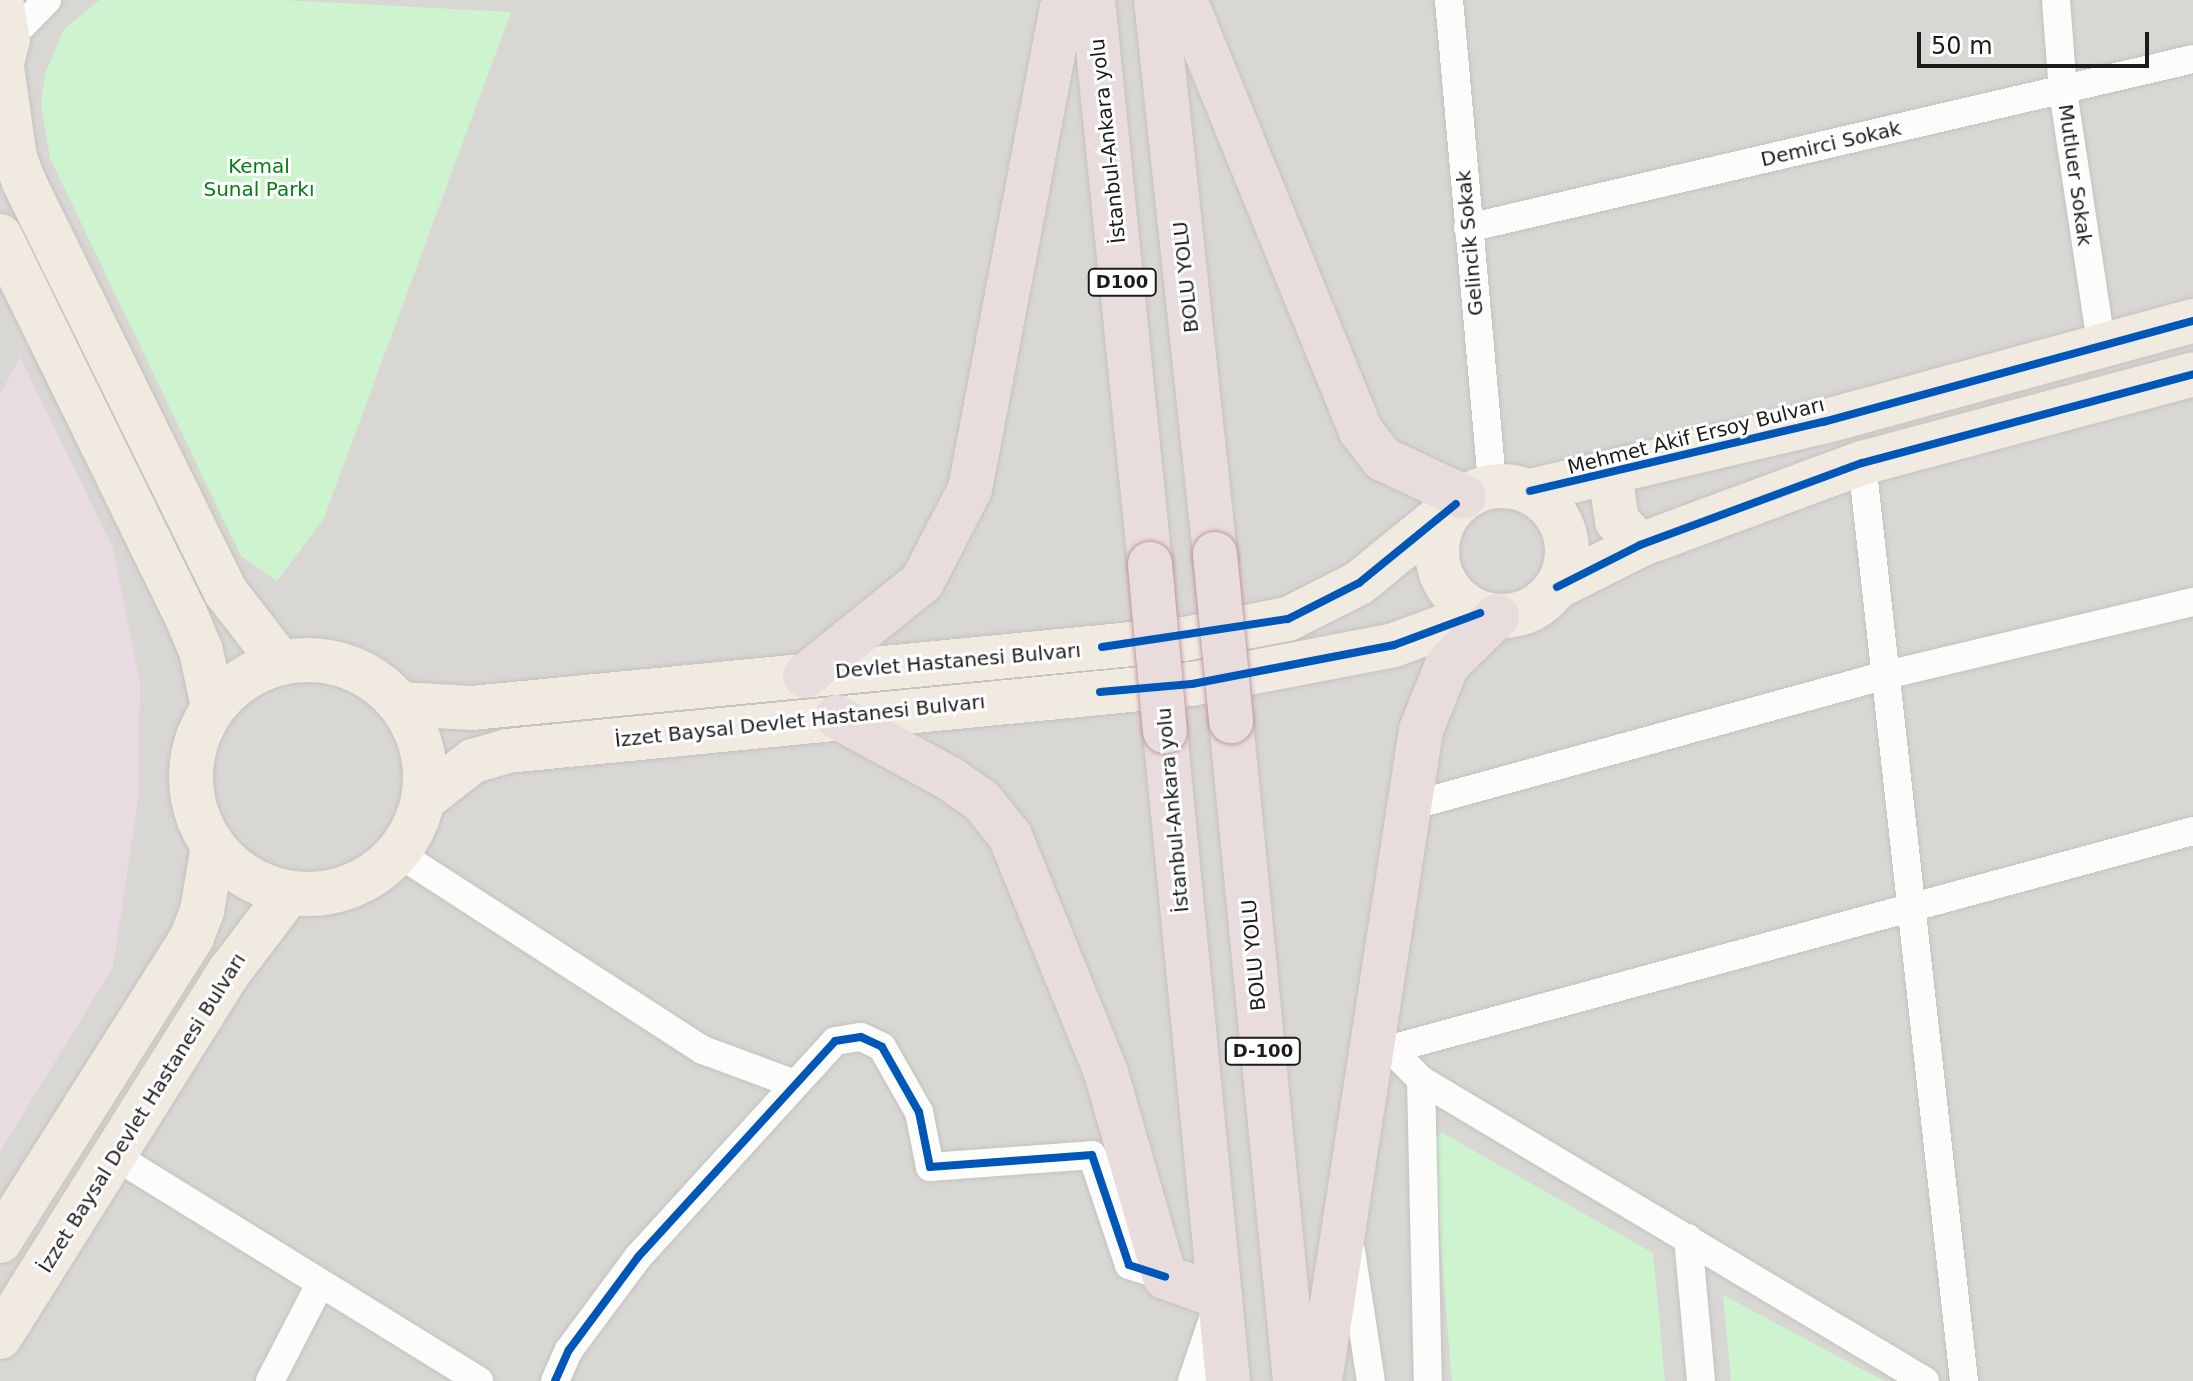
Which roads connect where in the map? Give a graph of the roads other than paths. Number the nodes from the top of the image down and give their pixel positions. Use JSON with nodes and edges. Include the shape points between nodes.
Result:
{"nodes":[{"id":1,"x":47,"y":0,"type":"edge"},
{"id":2,"x":1063,"y":0,"type":"edge"},
{"id":3,"x":1093,"y":0,"type":"edge"},
{"id":4,"x":1156,"y":0,"type":"edge"},
{"id":5,"x":1185,"y":0,"type":"edge"},
{"id":6,"x":1449,"y":0,"type":"edge"},
{"id":7,"x":2056,"y":0,"type":"edge"},
{"id":8,"x":3,"y":44,"type":"edge"},
{"id":9,"x":2193,"y":59,"type":"edge"},
{"id":10,"x":2063,"y":91,"type":"junction"},
{"id":11,"x":1468,"y":228,"type":"junction"},
{"id":12,"x":0,"y":236,"type":"edge"},
{"id":13,"x":2193,"y":321,"type":"edge"},
{"id":14,"x":2102,"y":350,"type":"junction"},
{"id":15,"x":2193,"y":374,"type":"edge"},
{"id":16,"x":1862,"y":463,"type":"junction"},
{"id":17,"x":1610,"y":475,"type":"junction"},
{"id":18,"x":1486,"y":495,"type":"junction"},
{"id":19,"x":1640,"y":545,"type":"junction"},
{"id":20,"x":1557,"y":587,"type":"junction"},
{"id":21,"x":2193,"y":602,"type":"edge"},
{"id":22,"x":1488,"y":615,"type":"junction"},
{"id":23,"x":280,"y":662,"type":"junction"},
{"id":24,"x":805,"y":676,"type":"junction"},
{"id":25,"x":1882,"y":676,"type":"junction"},
{"id":26,"x":401,"y":704,"type":"junction"},
{"id":27,"x":213,"y":707,"type":"junction"},
{"id":28,"x":837,"y":717,"type":"junction"},
{"id":29,"x":1231,"y":721,"type":"joint"},
{"id":30,"x":1165,"y":731,"type":"joint"},
{"id":31,"x":423,"y":800,"type":"junction"},
{"id":32,"x":1407,"y":807,"type":"junction"},
{"id":33,"x":2193,"y":831,"type":"edge"},
{"id":34,"x":213,"y":846,"type":"junction"},
{"id":35,"x":398,"y":853,"type":"junction"},
{"id":36,"x":289,"y":893,"type":"junction"},
{"id":37,"x":1911,"y":911,"type":"junction"},
{"id":38,"x":1380,"y":1048,"type":"junction"},
{"id":39,"x":1421,"y":1080,"type":"junction"},
{"id":40,"x":792,"y":1083,"type":"junction"},
{"id":41,"x":115,"y":1156,"type":"junction"},
{"id":42,"x":1344,"y":1208,"type":"junction"},
{"id":43,"x":1688,"y":1238,"type":"junction"},
{"id":44,"x":0,"y":1241,"type":"edge"},
{"id":45,"x":1165,"y":1277,"type":"junction"},
{"id":46,"x":319,"y":1286,"type":"junction"},
{"id":47,"x":1220,"y":1297,"type":"junction"},
{"id":48,"x":0,"y":1337,"type":"edge"},
{"id":49,"x":270,"y":1381,"type":"edge"},
{"id":50,"x":479,"y":1381,"type":"edge"},
{"id":51,"x":555,"y":1381,"type":"edge"},
{"id":52,"x":1192,"y":1381,"type":"edge"},
{"id":53,"x":1228,"y":1381,"type":"edge"},
{"id":54,"x":1295,"y":1381,"type":"edge"},
{"id":55,"x":1320,"y":1381,"type":"edge"},
{"id":56,"x":1371,"y":1381,"type":"edge"},
{"id":57,"x":1428,"y":1381,"type":"edge"},
{"id":58,"x":1701,"y":1381,"type":"edge"},
{"id":59,"x":1925,"y":1381,"type":"edge"},
{"id":60,"x":1964,"y":1381,"type":"edge"}],
"edges":[{"from":1,"to":8,"type":"street"},
{"from":2,"to":24,"type":"highway","via":[[970,489],[922,582]]},
{"from":3,"to":30,"type":"highway","name":"İstanbul-Ankara yolu","number":"D100","bridge":true},
{"from":4,"to":29,"type":"highway","name":"BOLU YOLU","number":"D100","bridge":true},
{"from":5,"to":18,"type":"highway","via":[[1361,431],[1383,459]]},
{"from":6,"to":11,"type":"street","name":"Gelincik Sokak"},
{"from":7,"to":10,"type":"street","name":"Mutluer Sokak"},
{"from":8,"to":23,"type":"main road","via":[[15,158],[24,182],[226,592]]},
{"from":9,"to":10,"type":"street","name":"Demirci Sokak"},
{"from":10,"to":11,"type":"street","name":"Demirci Sokak"},
{"from":10,"to":14,"type":"street","name":"Mutluer Sokak"},
{"from":11,"to":18,"type":"street","name":"Gelincik Sokak"},
{"from":12,"to":27,"type":"main road","via":[[185,613],[201,651]]},
{"from":13,"to":14,"type":"main road","name":"Mehmet Akif Ersoy Bulvarı"},
{"from":14,"to":17,"type":"main road","name":"Mehmet Akif Ersoy Bulvarı"},
{"from":15,"to":16,"type":"main road"},
{"from":16,"to":19,"type":"main road"},
{"from":16,"to":25,"type":"street"},
{"from":17,"to":18,"type":"main road","name":"Mehmet Akif Ersoy Bulvarı"},
{"from":17,"to":19,"type":"main road","via":[[1617,521]]},
{"from":18,"to":20,"type":"main road","via":[[1552,508],[1566,533],[1567,560]]},
{"from":18,"to":22,"type":"main road","via":[[1439,532],[1438,565],[1453,594]]},
{"from":18,"to":24,"type":"main road","name":"Devlet Hastanesi Bulvarı","via":[[1359,583],[1288,619],[1184,639]]},
{"from":19,"to":20,"type":"main road"},
{"from":20,"to":22,"type":"main road","via":[[1523,614]]},
{"from":21,"to":25,"type":"street"},
{"from":22,"to":28,"type":"main road","name":"İzzet Baysal Devlet Hastanesi Bulvarı","via":[[1394,645],[1192,684]]},
{"from":22,"to":32,"type":"highway","via":[[1437,680],[1421,730]]},
{"from":23,"to":26,"type":"main road","via":[[307,659],[347,666],[382,685]]},
{"from":23,"to":27,"type":"main road","via":[[255,671]]},
{"from":24,"to":26,"type":"main road","via":[[472,708]]},
{"from":25,"to":32,"type":"street"},
{"from":25,"to":37,"type":"street"},
{"from":26,"to":31,"type":"main road","via":[[422,749]]},
{"from":27,"to":34,"type":"main road","via":[[197,737],[190,771],[192,798]]},
{"from":28,"to":31,"type":"main road","name":"İzzet Baysal Devlet Hastanesi Bulvarı","via":[[493,754],[473,761]]},
{"from":28,"to":45,"type":"highway","via":[[981,800],[1010,836],[1106,1073]]},
{"from":29,"to":54,"type":"highway","name":"BOLU YOLU","number":"D-100"},
{"from":30,"to":47,"type":"highway","name":"İstanbul-Ankara yolu","number":"D-100"},
{"from":31,"to":35,"type":"main road"},
{"from":32,"to":38,"type":"highway"},
{"from":33,"to":37,"type":"street"},
{"from":34,"to":36,"type":"main road","via":[[246,877]]},
{"from":34,"to":44,"type":"main road","via":[[192,937]]},
{"from":35,"to":36,"type":"main road","via":[[348,887]]},
{"from":35,"to":40,"type":"street","via":[[703,1050]]},
{"from":36,"to":41,"type":"main road","name":"İzzet Baysal Devlet Hastanesi Bulvarı","via":[[238,959]]},
{"from":37,"to":38,"type":"street"},
{"from":37,"to":60,"type":"street"},
{"from":38,"to":39,"type":"street"},
{"from":38,"to":42,"type":"highway"},
{"from":39,"to":43,"type":"street"},
{"from":39,"to":57,"type":"street"},
{"from":40,"to":45,"type":"street","via":[[835,1041],[861,1037],[882,1047],[901,1075],[919,1112],[930,1167],[1092,1155],[1129,1265]]},
{"from":40,"to":51,"type":"street","via":[[638,1257],[569,1350]]},
{"from":41,"to":46,"type":"street"},
{"from":41,"to":48,"type":"main road","name":"İzzet Baysal Devlet Hastanesi Bulvarı"},
{"from":42,"to":55,"type":"highway"},
{"from":42,"to":56,"type":"street"},
{"from":43,"to":58,"type":"street"},
{"from":43,"to":59,"type":"street"},
{"from":45,"to":47,"type":"highway"},
{"from":46,"to":49,"type":"street"},
{"from":46,"to":50,"type":"street"},
{"from":47,"to":52,"type":"street"},
{"from":47,"to":53,"type":"highway","name":"İstanbul-Ankara yolu","number":"D-100"}]}
